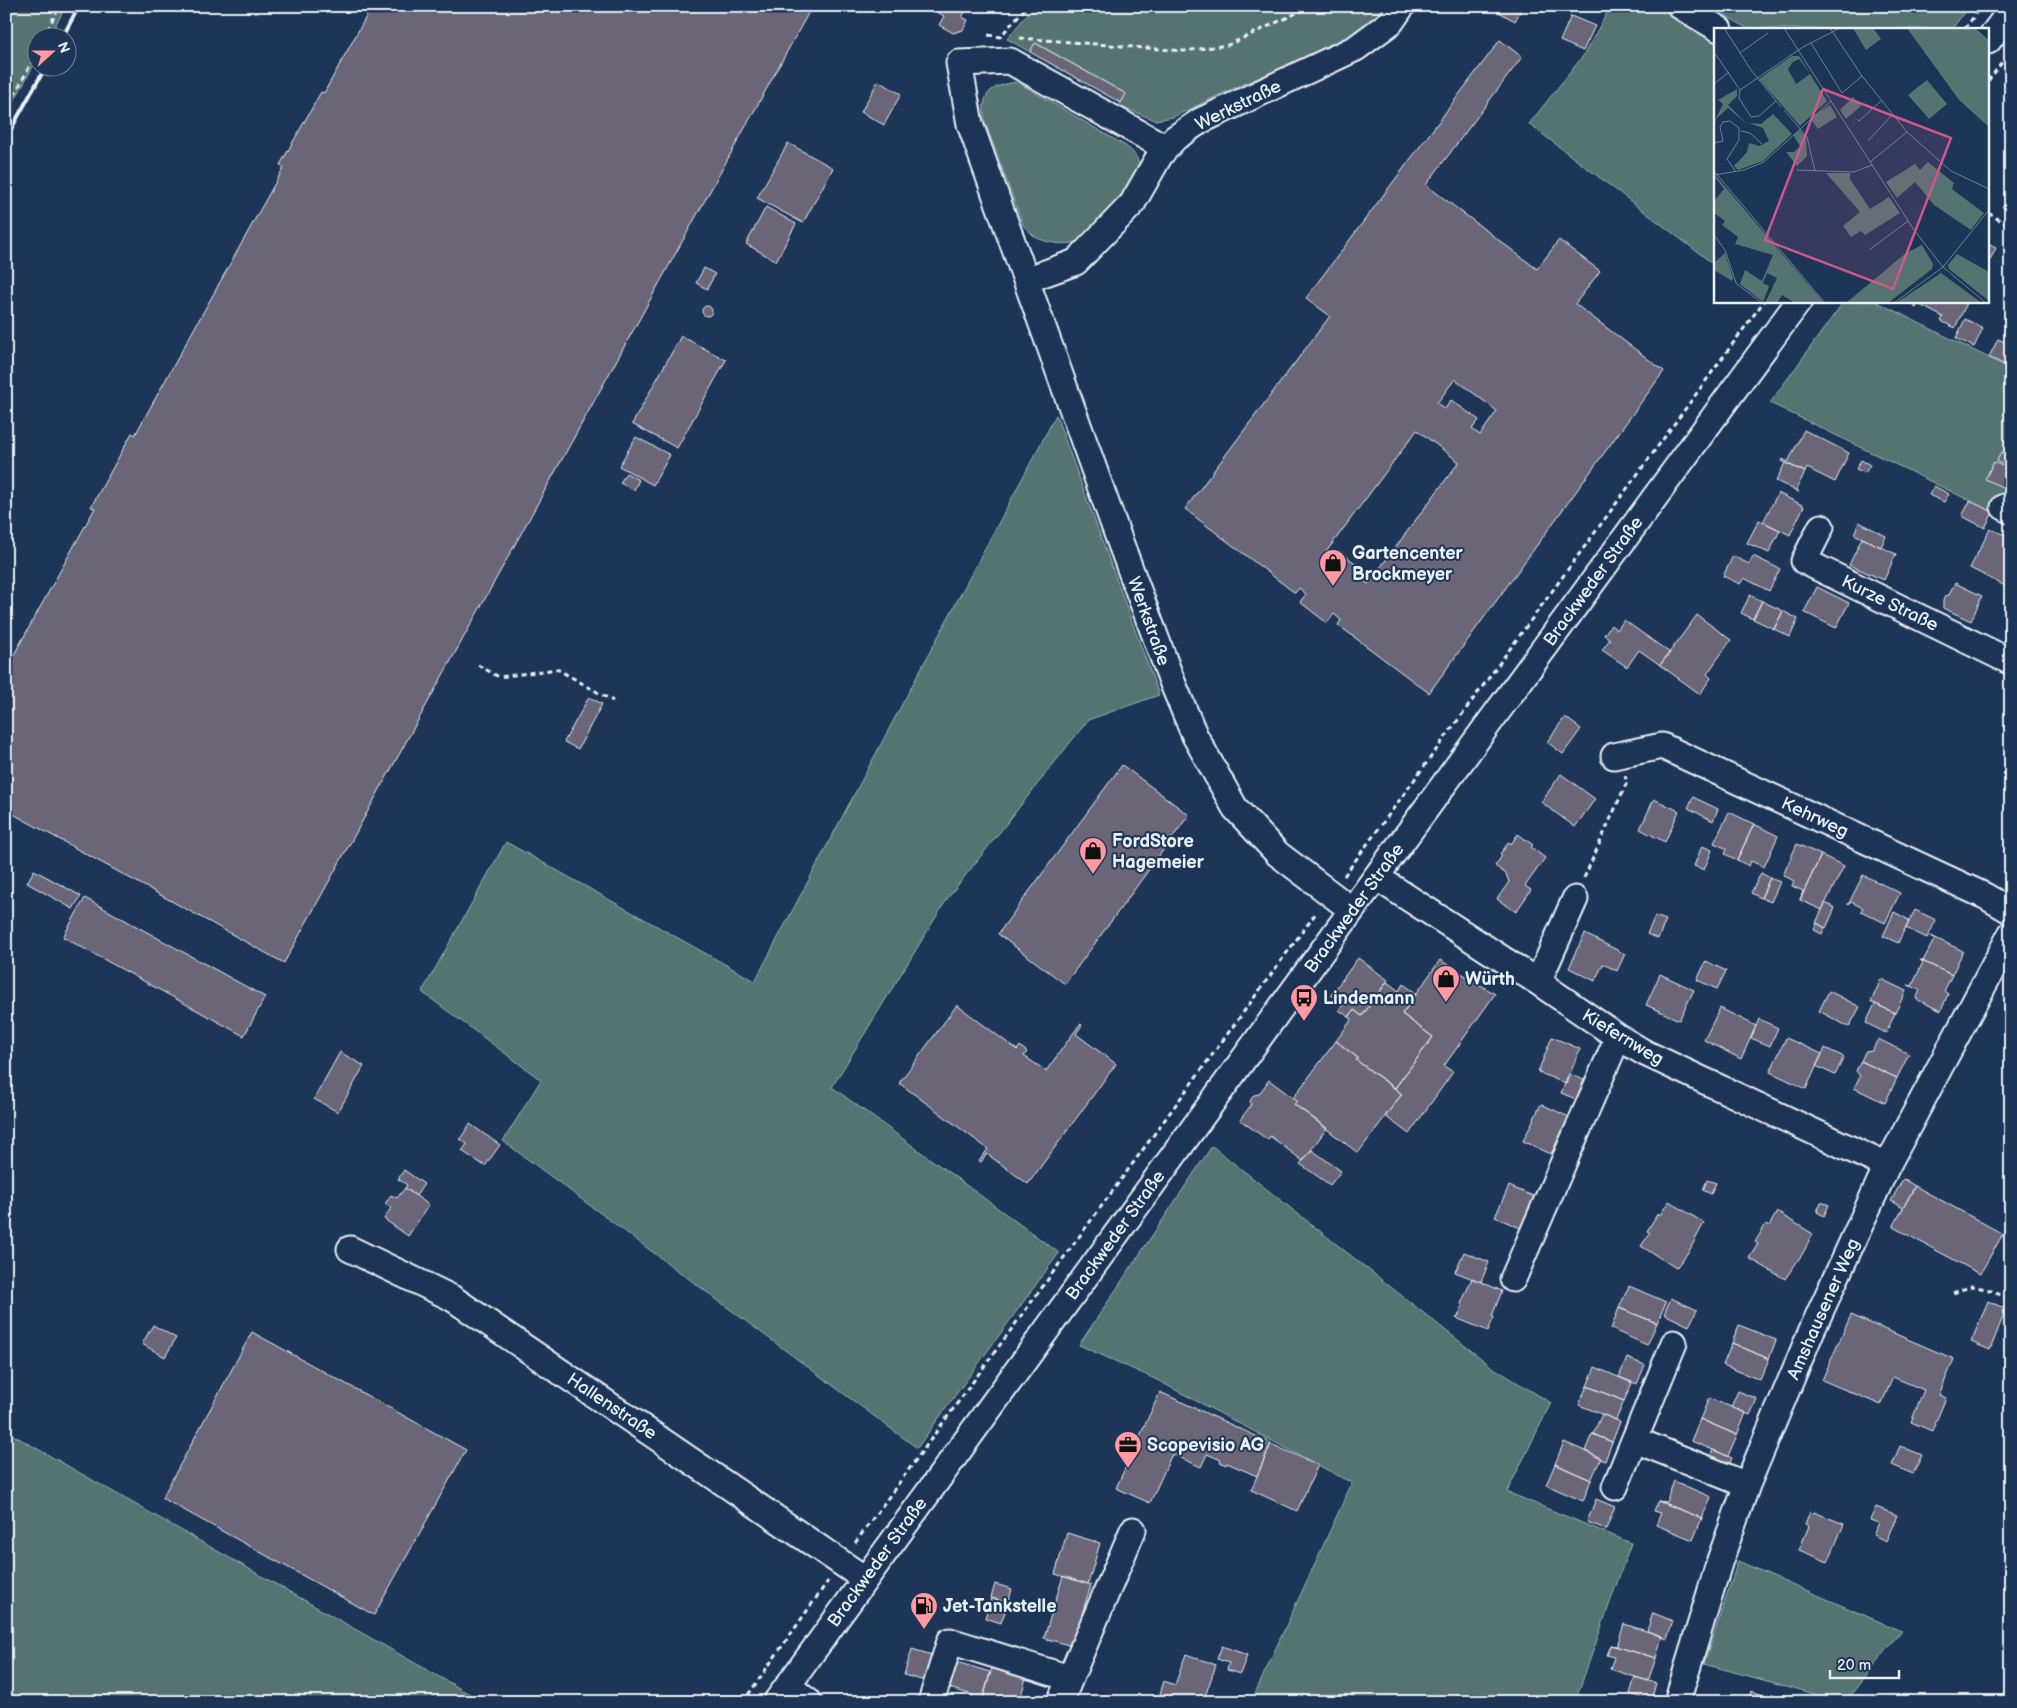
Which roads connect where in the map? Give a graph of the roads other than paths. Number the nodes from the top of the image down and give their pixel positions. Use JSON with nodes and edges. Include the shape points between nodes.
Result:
{"nodes":[{"id":1,"x":1402,"y":6,"type":"edge"},
{"id":2,"x":1680,"y":6,"type":"edge"},
{"id":3,"x":2011,"y":10,"type":"edge"},
{"id":4,"x":1717,"y":28,"type":"edge"},
{"id":5,"x":1997,"y":49,"type":"edge"},
{"id":6,"x":1166,"y":148,"type":"junction"},
{"id":7,"x":1026,"y":280,"type":"junction"},
{"id":8,"x":1798,"y":302,"type":"edge"},
{"id":9,"x":1822,"y":527,"type":"dead end"},
{"id":10,"x":2011,"y":662,"type":"edge"},
{"id":11,"x":1614,"y":756,"type":"road end"},
{"id":12,"x":1376,"y":877,"type":"junction"},
{"id":13,"x":1575,"y":899,"type":"road end"},
{"id":14,"x":1352,"y":910,"type":"junction"},
{"id":15,"x":2011,"y":911,"type":"edge"},
{"id":16,"x":2011,"y":934,"type":"edge"},
{"id":17,"x":1538,"y":982,"type":"junction"},
{"id":18,"x":1618,"y":1037,"type":"junction"},
{"id":19,"x":1887,"y":1166,"type":"junction"},
{"id":20,"x":350,"y":1249,"type":"dead end"},
{"id":21,"x":1513,"y":1279,"type":"dead end"},
{"id":22,"x":1674,"y":1343,"type":"dead end"},
{"id":23,"x":1635,"y":1440,"type":"junction"},
{"id":24,"x":1747,"y":1485,"type":"junction"},
{"id":25,"x":1615,"y":1487,"type":"dead end"},
{"id":26,"x":1133,"y":1530,"type":"dead end"},
{"id":27,"x":865,"y":1578,"type":"junction"},
{"id":28,"x":1069,"y":1678,"type":"junction"},
{"id":29,"x":782,"y":1694,"type":"edge"},
{"id":30,"x":809,"y":1702,"type":"edge"},
{"id":31,"x":931,"y":1702,"type":"edge"},
{"id":32,"x":1060,"y":1702,"type":"edge"},
{"id":33,"x":1677,"y":1702,"type":"edge"}],
"edges":[{"from":1,"to":6,"type":"street","name":"Werkstraße","via":[[1390,22],[1356,48],[1200,121]]},
{"from":2,"to":4,"type":"street"},
{"from":3,"to":5,"type":"street"},
{"from":6,"to":7,"type":"street","name":"Werkstraße","via":[[1132,204],[1076,262]]},
{"from":6,"to":7,"type":"street","name":"Werkstraße","via":[[1010,61],[959,63],[970,124]]},
{"from":7,"to":14,"type":"street","name":"Werkstraße","via":[[1162,657],[1194,736],[1235,808],[1278,854]]},
{"from":8,"to":12,"type":"street","name":"Brackweder Straße"},
{"from":9,"to":10,"type":"street","name":"Kurze Straße","via":[[1804,561]]},
{"from":11,"to":15,"type":"street","name":"Kehrweg","via":[[1662,746]]},
{"from":12,"to":14,"type":"street","name":"Brackweder Straße"},
{"from":12,"to":17,"type":"street","name":"Kiefernweg"},
{"from":13,"to":17,"type":"street"},
{"from":14,"to":27,"type":"street","name":"Brackweder Straße"},
{"from":16,"to":19,"type":"street","name":"Amshausener Weg"},
{"from":17,"to":18,"type":"street","name":"Kiefernweg"},
{"from":18,"to":19,"type":"street","name":"Kiefernweg","via":[[1645,1053]]},
{"from":18,"to":21,"type":"street"},
{"from":19,"to":24,"type":"street","name":"Amshausener Weg","via":[[1811,1332]]},
{"from":20,"to":27,"type":"street","name":"Hallenstraße","via":[[452,1298]]},
{"from":22,"to":23,"type":"street"},
{"from":23,"to":24,"type":"street"},
{"from":23,"to":25,"type":"street"},
{"from":24,"to":33,"type":"street","name":"Amshausener Weg","via":[[1720,1560]]},
{"from":26,"to":28,"type":"street"},
{"from":27,"to":29,"type":"street","name":"Brackweder Straße"},
{"from":28,"to":31,"type":"street","via":[[950,1641]]},
{"from":28,"to":32,"type":"street"},
{"from":29,"to":30,"type":"street","name":"Brackweder Straße"}]}
